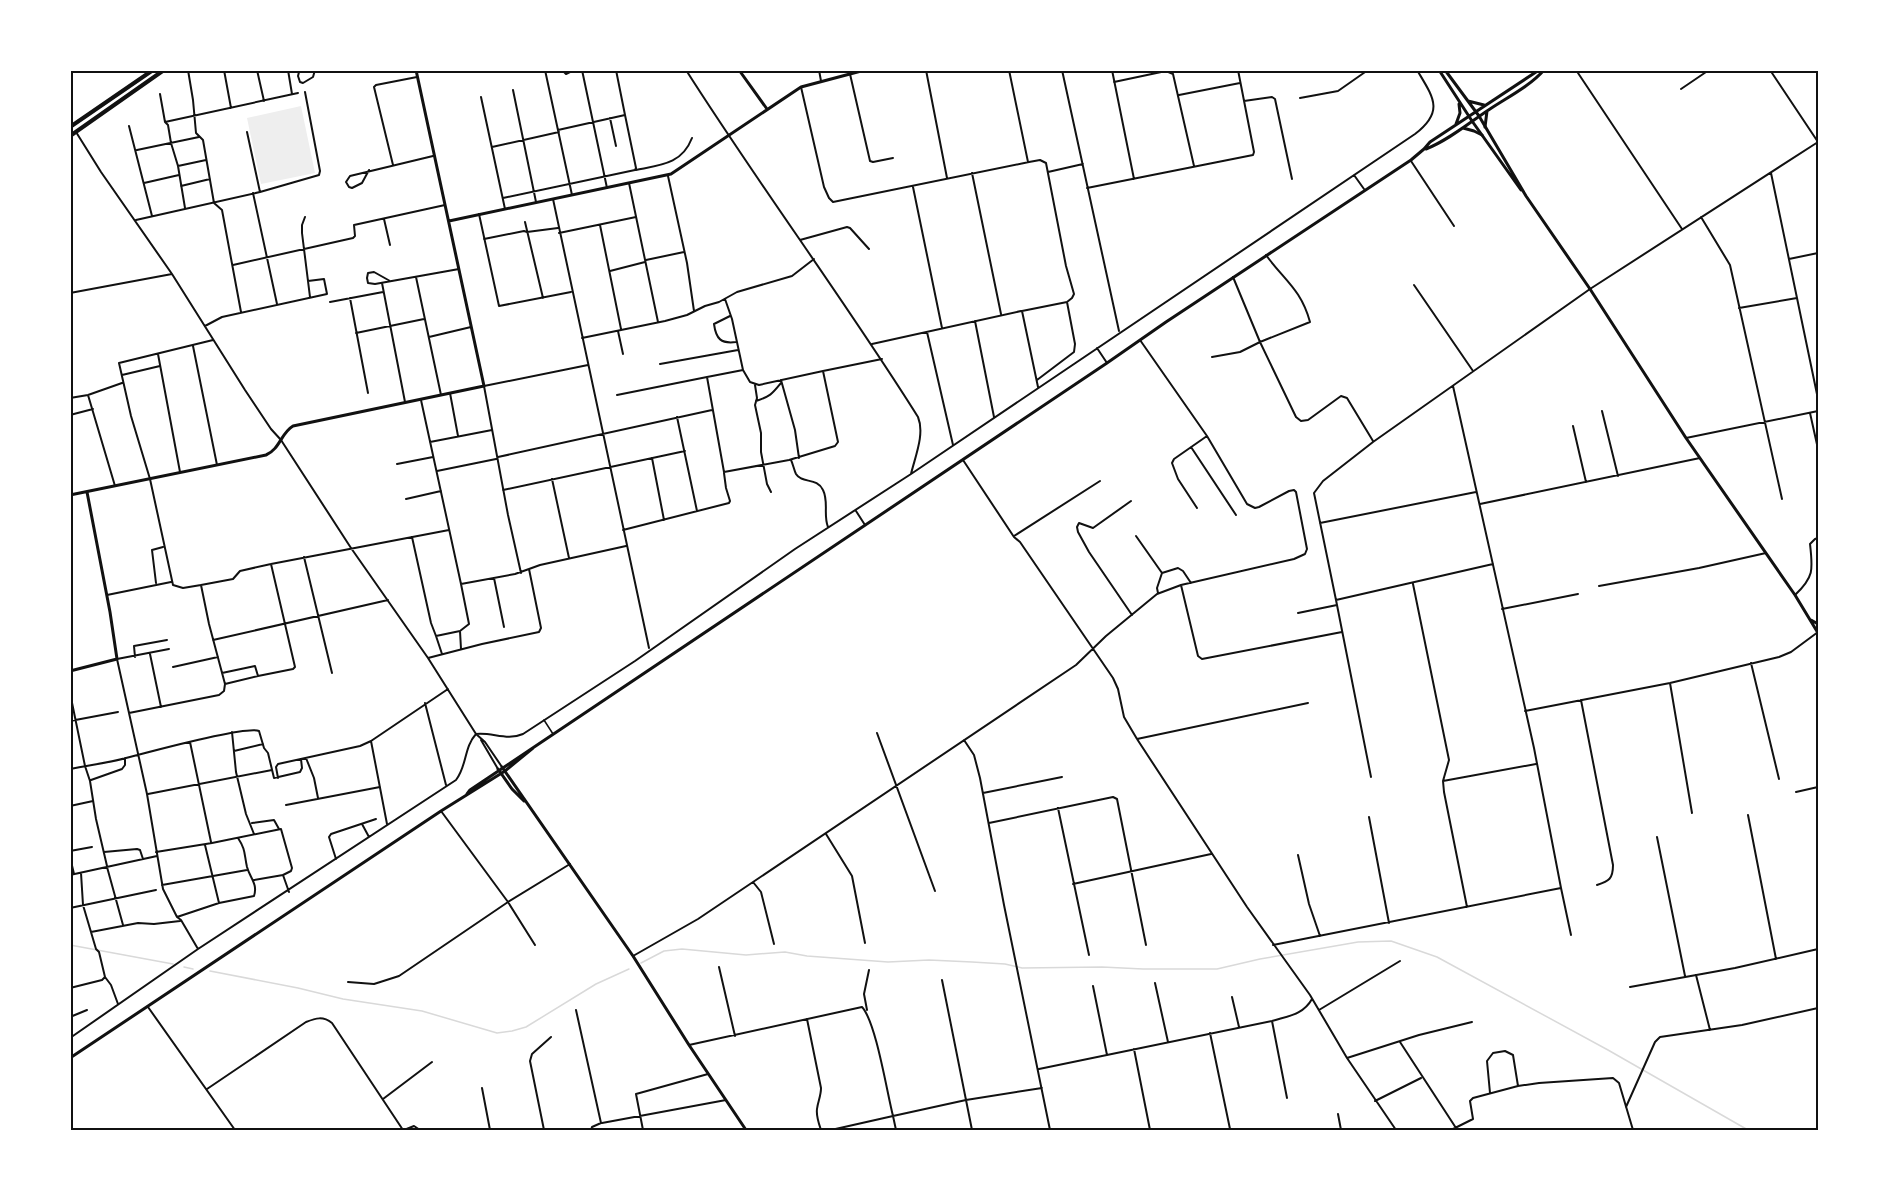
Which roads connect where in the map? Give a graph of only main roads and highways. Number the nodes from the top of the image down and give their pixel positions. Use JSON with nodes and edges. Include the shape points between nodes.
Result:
{"nodes":[{"id":1,"x":153,"y":70,"type":"edge"},
{"id":2,"x":164,"y":70,"type":"edge"},
{"id":3,"x":70,"y":127,"type":"edge"},
{"id":4,"x":70,"y":136,"type":"edge"}],
"edges":[{"from":1,"to":3,"type":"highway"},
{"from":2,"to":4,"type":"highway"}]}
